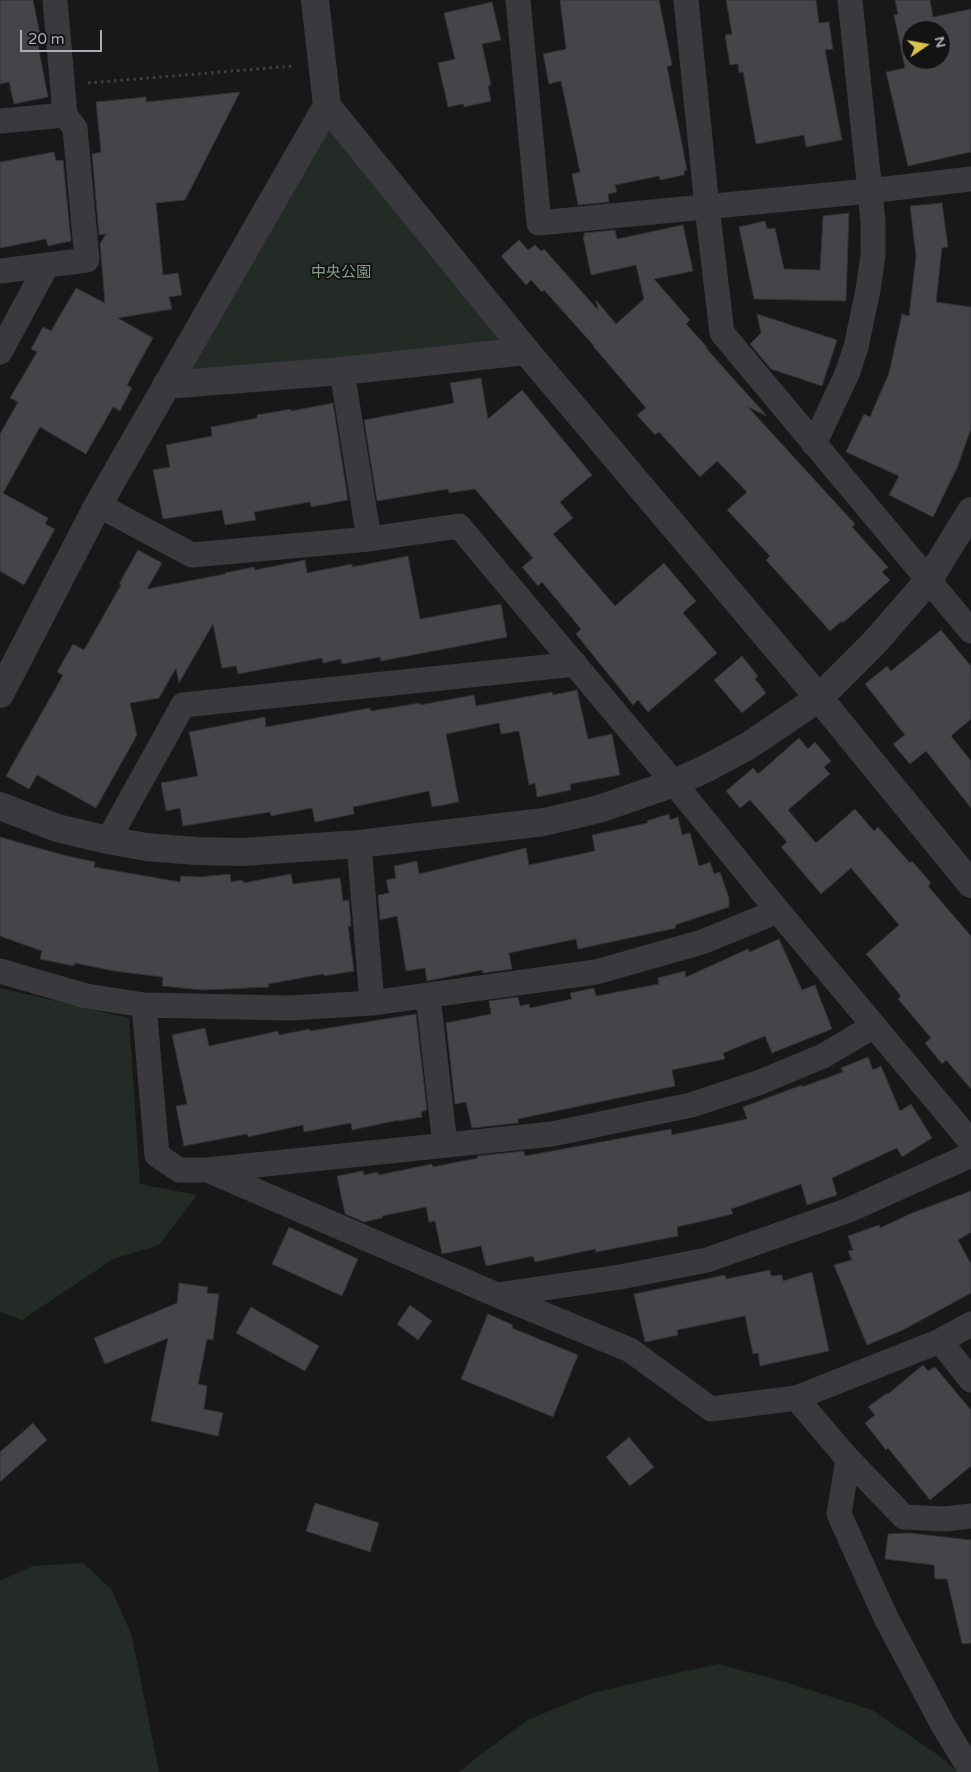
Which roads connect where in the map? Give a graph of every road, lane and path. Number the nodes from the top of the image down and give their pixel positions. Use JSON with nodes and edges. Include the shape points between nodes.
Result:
{"nodes":[{"id":1,"x":56,"y":0,"type":"edge"},
{"id":2,"x":315,"y":0,"type":"edge"},
{"id":3,"x":518,"y":0,"type":"edge"},
{"id":4,"x":686,"y":0,"type":"edge"},
{"id":5,"x":850,"y":0,"type":"edge"},
{"id":6,"x":322,"y":63,"type":"junction"},
{"id":7,"x":63,"y":86,"type":"junction"},
{"id":8,"x":327,"y":106,"type":"junction"},
{"id":9,"x":65,"y":115,"type":"junction"},
{"id":10,"x":0,"y":121,"type":"edge"},
{"id":11,"x":971,"y":180,"type":"edge"},
{"id":12,"x":869,"y":191,"type":"junction"},
{"id":13,"x":707,"y":207,"type":"junction"},
{"id":14,"x":48,"y":265,"type":"junction"},
{"id":15,"x":0,"y":271,"type":"edge"},
{"id":16,"x":526,"y":351,"type":"junction"},
{"id":17,"x":0,"y":352,"type":"edge"},
{"id":18,"x":342,"y":371,"type":"junction"},
{"id":19,"x":166,"y":385,"type":"junction"},
{"id":20,"x":814,"y":444,"type":"junction"},
{"id":21,"x":98,"y":505,"type":"junction"},
{"id":22,"x":971,"y":511,"type":"edge"},
{"id":23,"x":369,"y":539,"type":"junction"},
{"id":24,"x":928,"y":581,"type":"junction"},
{"id":25,"x":971,"y":631,"type":"edge"},
{"id":26,"x":575,"y":664,"type":"junction"},
{"id":27,"x":0,"y":694,"type":"edge"},
{"id":28,"x":819,"y":698,"type":"junction"},
{"id":29,"x":674,"y":783,"type":"junction"},
{"id":30,"x":0,"y":806,"type":"edge"},
{"id":31,"x":108,"y":840,"type":"junction"},
{"id":32,"x":358,"y":844,"type":"junction"},
{"id":33,"x":971,"y":884,"type":"edge"},
{"id":34,"x":778,"y":911,"type":"junction"},
{"id":35,"x":0,"y":971,"type":"edge"},
{"id":36,"x":428,"y":996,"type":"junction"},
{"id":37,"x":372,"y":1003,"type":"junction"},
{"id":38,"x":144,"y":1005,"type":"junction"},
{"id":39,"x":874,"y":1026,"type":"junction"},
{"id":40,"x":971,"y":1142,"type":"edge"},
{"id":41,"x":446,"y":1145,"type":"junction"},
{"id":42,"x":971,"y":1154,"type":"edge"},
{"id":43,"x":208,"y":1170,"type":"junction"},
{"id":44,"x":497,"y":1295,"type":"junction"},
{"id":45,"x":971,"y":1324,"type":"edge"},
{"id":46,"x":940,"y":1342,"type":"junction"},
{"id":47,"x":971,"y":1380,"type":"edge"},
{"id":48,"x":796,"y":1398,"type":"junction"},
{"id":49,"x":848,"y":1459,"type":"junction"},
{"id":50,"x":971,"y":1516,"type":"edge"},
{"id":51,"x":971,"y":1771,"type":"edge"}],
"edges":[{"from":1,"to":7,"type":"street"},
{"from":2,"to":6,"type":"street"},
{"from":3,"to":13,"type":"street","via":[[539,223]]},
{"from":4,"to":13,"type":"street"},
{"from":5,"to":12,"type":"street"},
{"from":6,"to":7,"type":"path"},
{"from":6,"to":8,"type":"street"},
{"from":7,"to":9,"type":"street"},
{"from":8,"to":16,"type":"street"},
{"from":8,"to":19,"type":"street"},
{"from":9,"to":10,"type":"street"},
{"from":9,"to":14,"type":"street","via":[[75,128],[87,260]]},
{"from":11,"to":12,"type":"street"},
{"from":12,"to":13,"type":"street"},
{"from":12,"to":20,"type":"street","via":[[872,255],[862,323],[847,374]]},
{"from":13,"to":20,"type":"street","via":[[722,334]]},
{"from":14,"to":15,"type":"street"},
{"from":14,"to":17,"type":"street"},
{"from":16,"to":18,"type":"street"},
{"from":16,"to":28,"type":"street"},
{"from":18,"to":19,"type":"street"},
{"from":18,"to":23,"type":"street"},
{"from":19,"to":21,"type":"street"},
{"from":20,"to":24,"type":"street"},
{"from":21,"to":23,"type":"street","via":[[192,555]]},
{"from":21,"to":27,"type":"street"},
{"from":22,"to":24,"type":"street"},
{"from":23,"to":26,"type":"street","via":[[459,526]]},
{"from":24,"to":25,"type":"street"},
{"from":24,"to":28,"type":"street","via":[[875,642]]},
{"from":26,"to":29,"type":"street"},
{"from":26,"to":31,"type":"street","via":[[183,705]]},
{"from":28,"to":29,"type":"street","via":[[748,746]]},
{"from":28,"to":33,"type":"street"},
{"from":29,"to":32,"type":"street","via":[[599,809],[544,822]]},
{"from":29,"to":34,"type":"street"},
{"from":30,"to":31,"type":"street","via":[[57,828]]},
{"from":31,"to":32,"type":"street","via":[[146,847],[242,852]]},
{"from":32,"to":37,"type":"street"},
{"from":34,"to":36,"type":"street","via":[[702,942],[596,972]]},
{"from":34,"to":39,"type":"street"},
{"from":35,"to":38,"type":"street","via":[[86,996]]},
{"from":36,"to":37,"type":"street"},
{"from":36,"to":41,"type":"street"},
{"from":37,"to":38,"type":"street","via":[[290,1008]]},
{"from":38,"to":43,"type":"street","via":[[157,1155],[179,1170]]},
{"from":39,"to":40,"type":"street"},
{"from":39,"to":41,"type":"street","via":[[823,1056],[758,1083],[691,1105],[552,1134]]},
{"from":41,"to":43,"type":"street"},
{"from":42,"to":44,"type":"street","via":[[849,1210],[707,1260]]},
{"from":43,"to":44,"type":"street"},
{"from":44,"to":48,"type":"street","via":[[630,1350],[711,1409]]},
{"from":45,"to":46,"type":"street"},
{"from":46,"to":47,"type":"street"},
{"from":46,"to":48,"type":"street"},
{"from":48,"to":49,"type":"street"},
{"from":49,"to":50,"type":"street","via":[[904,1516],[945,1519]]},
{"from":49,"to":51,"type":"street","via":[[839,1514],[886,1618]]}]}
